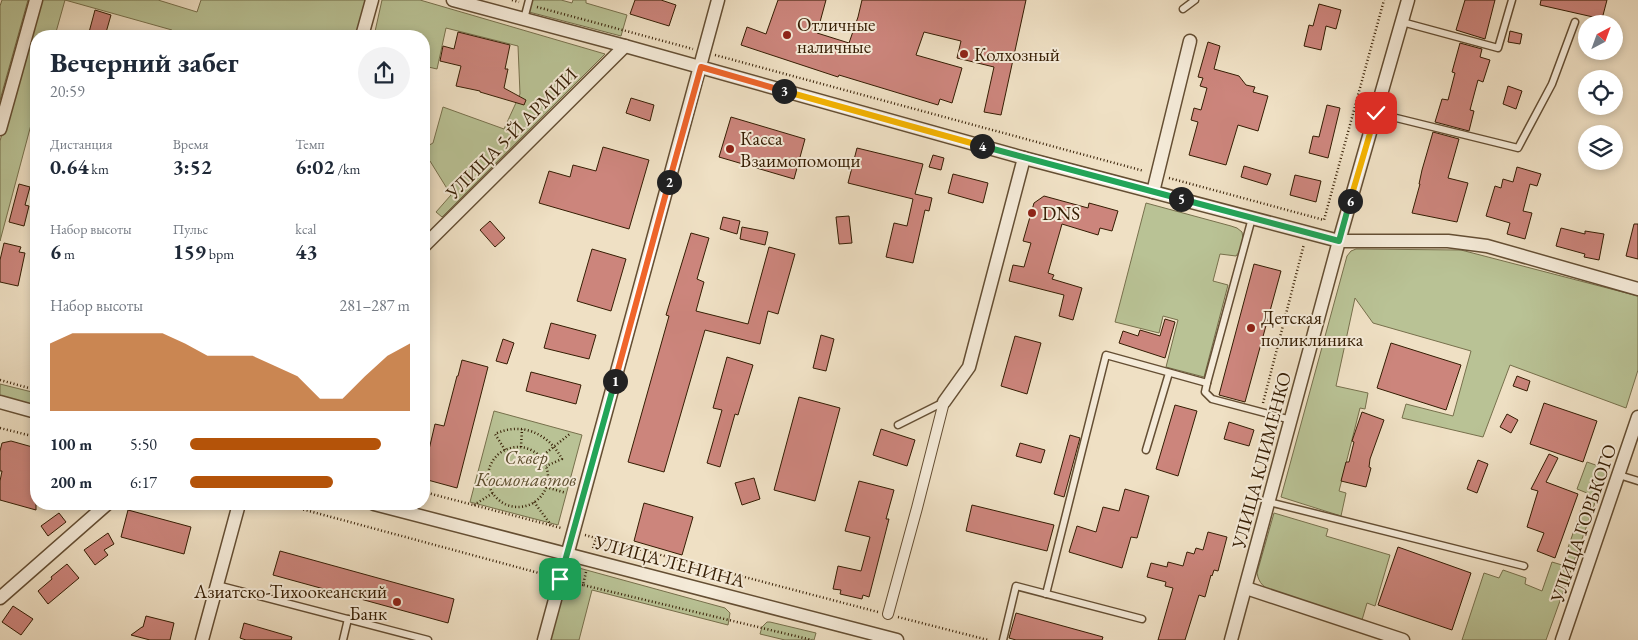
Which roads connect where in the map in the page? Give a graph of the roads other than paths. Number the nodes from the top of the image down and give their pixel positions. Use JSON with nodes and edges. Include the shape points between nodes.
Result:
{"nodes":[{"id":1,"x":36,"y":0,"type":"edge"},
{"id":2,"x":372,"y":0,"type":"edge"},
{"id":3,"x":453,"y":0,"type":"edge"},
{"id":4,"x":718,"y":0,"type":"edge"},
{"id":5,"x":1194,"y":0,"type":"edge"},
{"id":6,"x":1408,"y":0,"type":"edge"},
{"id":7,"x":1512,"y":0,"type":"edge"},
{"id":8,"x":528,"y":2,"type":"edge"},
{"id":9,"x":1183,"y":9,"type":"dead end"},
{"id":10,"x":524,"y":19,"type":"junction"},
{"id":11,"x":1402,"y":22,"type":"junction"},
{"id":12,"x":1575,"y":22,"type":"dead end"},
{"id":13,"x":364,"y":30,"type":"edge"},
{"id":14,"x":1190,"y":41,"type":"dead end"},
{"id":15,"x":625,"y":46,"type":"junction"},
{"id":16,"x":701,"y":67,"type":"junction"},
{"id":17,"x":1376,"y":113,"type":"junction"},
{"id":18,"x":0,"y":129,"type":"edge"},
{"id":19,"x":1024,"y":158,"type":"junction"},
{"id":20,"x":1153,"y":192,"type":"junction"},
{"id":21,"x":1252,"y":218,"type":"junction"},
{"id":22,"x":430,"y":240,"type":"edge"},
{"id":23,"x":1339,"y":241,"type":"junction"},
{"id":24,"x":1638,"y":289,"type":"edge"},
{"id":25,"x":1169,"y":372,"type":"junction"},
{"id":26,"x":1207,"y":383,"type":"junction"},
{"id":27,"x":0,"y":402,"type":"edge"},
{"id":28,"x":944,"y":402,"type":"junction"},
{"id":29,"x":30,"y":410,"type":"edge"},
{"id":30,"x":1638,"y":417,"type":"edge"},
{"id":31,"x":1291,"y":420,"type":"junction"},
{"id":32,"x":898,"y":425,"type":"dead end"},
{"id":33,"x":1146,"y":450,"type":"dead end"},
{"id":34,"x":1619,"y":475,"type":"junction"},
{"id":35,"x":1638,"y":481,"type":"edge"},
{"id":36,"x":1269,"y":502,"type":"junction"},
{"id":37,"x":100,"y":510,"type":"edge"},
{"id":38,"x":237,"y":510,"type":"edge"},
{"id":39,"x":397,"y":510,"type":"edge"},
{"id":40,"x":567,"y":554,"type":"junction"},
{"id":41,"x":1524,"y":566,"type":"dead end"},
{"id":42,"x":217,"y":585,"type":"junction"},
{"id":43,"x":1246,"y":588,"type":"junction"},
{"id":44,"x":1046,"y":594,"type":"junction"},
{"id":45,"x":0,"y":598,"type":"edge"},
{"id":46,"x":888,"y":614,"type":"road end"},
{"id":47,"x":1142,"y":618,"type":"dead end"},
{"id":48,"x":348,"y":619,"type":"junction"},
{"id":49,"x":202,"y":640,"type":"edge"},
{"id":50,"x":343,"y":640,"type":"edge"},
{"id":51,"x":428,"y":640,"type":"edge"},
{"id":52,"x":544,"y":640,"type":"edge"},
{"id":53,"x":897,"y":640,"type":"edge"},
{"id":54,"x":1003,"y":640,"type":"edge"},
{"id":55,"x":1231,"y":640,"type":"edge"},
{"id":56,"x":1403,"y":640,"type":"edge"},
{"id":57,"x":1562,"y":640,"type":"edge"}],
"edges":[{"from":1,"to":18,"type":"street"},
{"from":2,"to":13,"type":"street"},
{"from":3,"to":10,"type":"street"},
{"from":4,"to":16,"type":"street"},
{"from":5,"to":9,"type":"lane"},
{"from":6,"to":11,"type":"street","name":"УЛИЦА КЛИМЕНКО"},
{"from":7,"to":11,"type":"lane","via":[[1498,48]]},
{"from":8,"to":10,"type":"lane"},
{"from":10,"to":15,"type":"street"},
{"from":11,"to":17,"type":"street","name":"УЛИЦА КЛИМЕНКО"},
{"from":12,"to":17,"type":"lane","via":[[1552,84],[1518,148]]},
{"from":14,"to":20,"type":"street"},
{"from":15,"to":16,"type":"street"},
{"from":15,"to":22,"type":"street","name":"УЛИЦА 5-Й АРМИИ"},
{"from":16,"to":19,"type":"street"},
{"from":16,"to":40,"type":"street"},
{"from":17,"to":23,"type":"street","name":"УЛИЦА КЛИМЕНКО"},
{"from":19,"to":20,"type":"street"},
{"from":19,"to":28,"type":"street","via":[[969,367]]},
{"from":20,"to":21,"type":"street"},
{"from":21,"to":23,"type":"street"},
{"from":21,"to":26,"type":"lane"},
{"from":23,"to":24,"type":"street","via":[[1448,241],[1487,246]]},
{"from":23,"to":31,"type":"street","name":"УЛИЦА КЛИМЕНКО"},
{"from":25,"to":26,"type":"lane"},
{"from":25,"to":33,"type":"lane"},
{"from":25,"to":44,"type":"lane","via":[[1106,354]]},
{"from":26,"to":31,"type":"lane","via":[[1205,392],[1212,400]]},
{"from":27,"to":29,"type":"street"},
{"from":28,"to":32,"type":"lane"},
{"from":28,"to":46,"type":"street"},
{"from":30,"to":34,"type":"street","name":"УЛИЦА ГОРЬКОГО"},
{"from":31,"to":36,"type":"street","name":"УЛИЦА КЛИМЕНКО"},
{"from":34,"to":35,"type":"lane"},
{"from":34,"to":57,"type":"street","name":"УЛИЦА ГОРЬКОГО"},
{"from":36,"to":41,"type":"lane"},
{"from":36,"to":43,"type":"street","name":"УЛИЦА КЛИМЕНКО"},
{"from":37,"to":45,"type":"street"},
{"from":38,"to":42,"type":"street"},
{"from":39,"to":40,"type":"street","name":"УЛИЦА ЛЕНИНА"},
{"from":40,"to":52,"type":"street"},
{"from":40,"to":53,"type":"street","name":"УЛИЦА ЛЕНИНА"},
{"from":42,"to":48,"type":"lane"},
{"from":42,"to":49,"type":"street"},
{"from":43,"to":55,"type":"street","name":"УЛИЦА КЛИМЕНКО"},
{"from":43,"to":56,"type":"street"},
{"from":44,"to":47,"type":"lane"},
{"from":44,"to":54,"type":"lane","via":[[1016,586]]},
{"from":48,"to":50,"type":"lane"},
{"from":48,"to":51,"type":"lane"}]}
